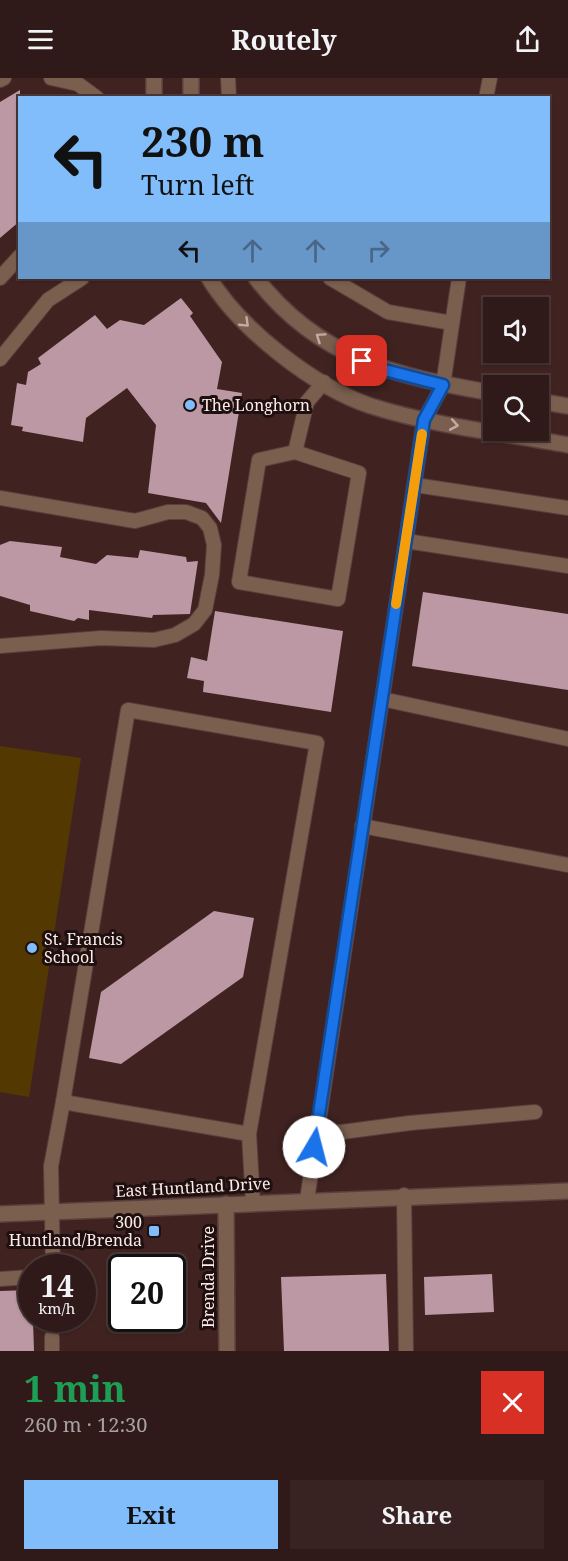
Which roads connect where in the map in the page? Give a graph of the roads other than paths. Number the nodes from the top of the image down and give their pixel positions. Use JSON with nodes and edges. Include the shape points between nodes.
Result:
{"nodes":[{"id":1,"x":51,"y":78,"type":"edge"},
{"id":2,"x":154,"y":78,"type":"edge"},
{"id":3,"x":190,"y":78,"type":"edge"},
{"id":4,"x":228,"y":78,"type":"edge"},
{"id":5,"x":489,"y":78,"type":"edge"},
{"id":6,"x":94,"y":96,"type":"edge"},
{"id":7,"x":154,"y":96,"type":"edge"},
{"id":8,"x":191,"y":96,"type":"edge"},
{"id":9,"x":229,"y":96,"type":"edge"},
{"id":10,"x":486,"y":96,"type":"edge"},
{"id":11,"x":18,"y":258,"type":"edge"},
{"id":12,"x":0,"y":278,"type":"edge"},
{"id":13,"x":80,"y":279,"type":"edge"},
{"id":14,"x":210,"y":279,"type":"edge"},
{"id":15,"x":257,"y":279,"type":"edge"},
{"id":16,"x":332,"y":279,"type":"edge"},
{"id":17,"x":459,"y":279,"type":"edge"},
{"id":18,"x":452,"y":323,"type":"junction"},
{"id":19,"x":0,"y":359,"type":"edge"},
{"id":20,"x":324,"y":382,"type":"junction"},
{"id":21,"x":443,"y":385,"type":"junction"},
{"id":22,"x":483,"y":391,"type":"edge"},
{"id":23,"x":549,"y":403,"type":"edge"},
{"id":24,"x":568,"y":406,"type":"edge"},
{"id":25,"x":424,"y":420,"type":"junction"},
{"id":26,"x":568,"y":445,"type":"edge"},
{"id":27,"x":296,"y":452,"type":"junction"},
{"id":28,"x":414,"y":484,"type":"junction"},
{"id":29,"x":0,"y":498,"type":"edge"},
{"id":30,"x":568,"y":508,"type":"edge"},
{"id":31,"x":406,"y":541,"type":"junction"},
{"id":32,"x":568,"y":566,"type":"edge"},
{"id":33,"x":0,"y":646,"type":"edge"},
{"id":34,"x":382,"y":699,"type":"junction"},
{"id":35,"x":568,"y":739,"type":"edge"},
{"id":36,"x":362,"y":826,"type":"junction"},
{"id":37,"x":568,"y":865,"type":"edge"},
{"id":38,"x":63,"y":1102,"type":"junction"},
{"id":39,"x":535,"y":1112,"type":"dead end"},
{"id":40,"x":316,"y":1131,"type":"junction"},
{"id":41,"x":249,"y":1134,"type":"junction"},
{"id":42,"x":568,"y":1191,"type":"edge"},
{"id":43,"x":404,"y":1196,"type":"junction"},
{"id":44,"x":307,"y":1200,"type":"junction"},
{"id":45,"x":253,"y":1203,"type":"junction"},
{"id":46,"x":226,"y":1204,"type":"junction"},
{"id":47,"x":53,"y":1211,"type":"junction"},
{"id":48,"x":0,"y":1214,"type":"edge"},
{"id":49,"x":53,"y":1254,"type":"edge"},
{"id":50,"x":18,"y":1278,"type":"edge"},
{"id":51,"x":0,"y":1279,"type":"edge"},
{"id":52,"x":227,"y":1351,"type":"edge"},
{"id":53,"x":406,"y":1351,"type":"edge"}],
"edges":[{"from":1,"to":6,"type":"lane","via":[[78,84]]},
{"from":2,"to":7,"type":"street"},
{"from":3,"to":8,"type":"street"},
{"from":4,"to":9,"type":"lane"},
{"from":5,"to":10,"type":"lane"},
{"from":11,"to":12,"type":"lane"},
{"from":13,"to":19,"type":"lane","via":[[48,300]]},
{"from":14,"to":20,"type":"street","one_way":true,"via":[[244,324],[288,360]]},
{"from":21,"to":15,"type":"street","one_way":true,"via":[[377,368],[347,354],[294,319]]},
{"from":16,"to":18,"type":"lane","via":[[387,312]]},
{"from":17,"to":18,"type":"lane"},
{"from":18,"to":21,"type":"lane"},
{"from":20,"to":25,"type":"street","via":[[369,405]]},
{"from":20,"to":27,"type":"lane","via":[[306,402]]},
{"from":21,"to":22,"type":"street"},
{"from":21,"to":25,"type":"lane"},
{"from":23,"to":24,"type":"street"},
{"from":25,"to":26,"type":"street","one_way":true},
{"from":25,"to":28,"type":"lane"},
{"from":27,"to":27,"type":"lane","via":[[259,460],[239,582],[338,599],[359,473]]},
{"from":28,"to":30,"type":"lane"},
{"from":28,"to":31,"type":"lane"},
{"from":29,"to":33,"type":"lane","via":[[135,521],[168,512],[186,512],[202,518],[210,528],[214,545],[205,610],[194,624],[176,634],[154,640],[101,638]]},
{"from":31,"to":32,"type":"lane"},
{"from":31,"to":34,"type":"lane"},
{"from":34,"to":35,"type":"lane"},
{"from":34,"to":36,"type":"lane"},
{"from":36,"to":37,"type":"lane"},
{"from":36,"to":40,"type":"lane"},
{"from":38,"to":41,"type":"lane"},
{"from":38,"to":41,"type":"lane","via":[[128,710],[317,743]]},
{"from":38,"to":47,"type":"lane","via":[[51,1166]]},
{"from":39,"to":40,"type":"lane","via":[[342,1132]]},
{"from":40,"to":44,"type":"lane"},
{"from":41,"to":45,"type":"lane"},
{"from":42,"to":43,"type":"street","name":"East Huntland Drive"},
{"from":43,"to":44,"type":"street","name":"East Huntland Drive"},
{"from":43,"to":53,"type":"lane"},
{"from":44,"to":45,"type":"street","name":"East Huntland Drive"},
{"from":45,"to":46,"type":"street","name":"East Huntland Drive"},
{"from":46,"to":47,"type":"street","name":"East Huntland Drive"},
{"from":46,"to":52,"type":"street","name":"Brenda Drive"},
{"from":47,"to":48,"type":"street","name":"East Huntland Drive"},
{"from":47,"to":49,"type":"lane"},
{"from":50,"to":51,"type":"lane"}]}
